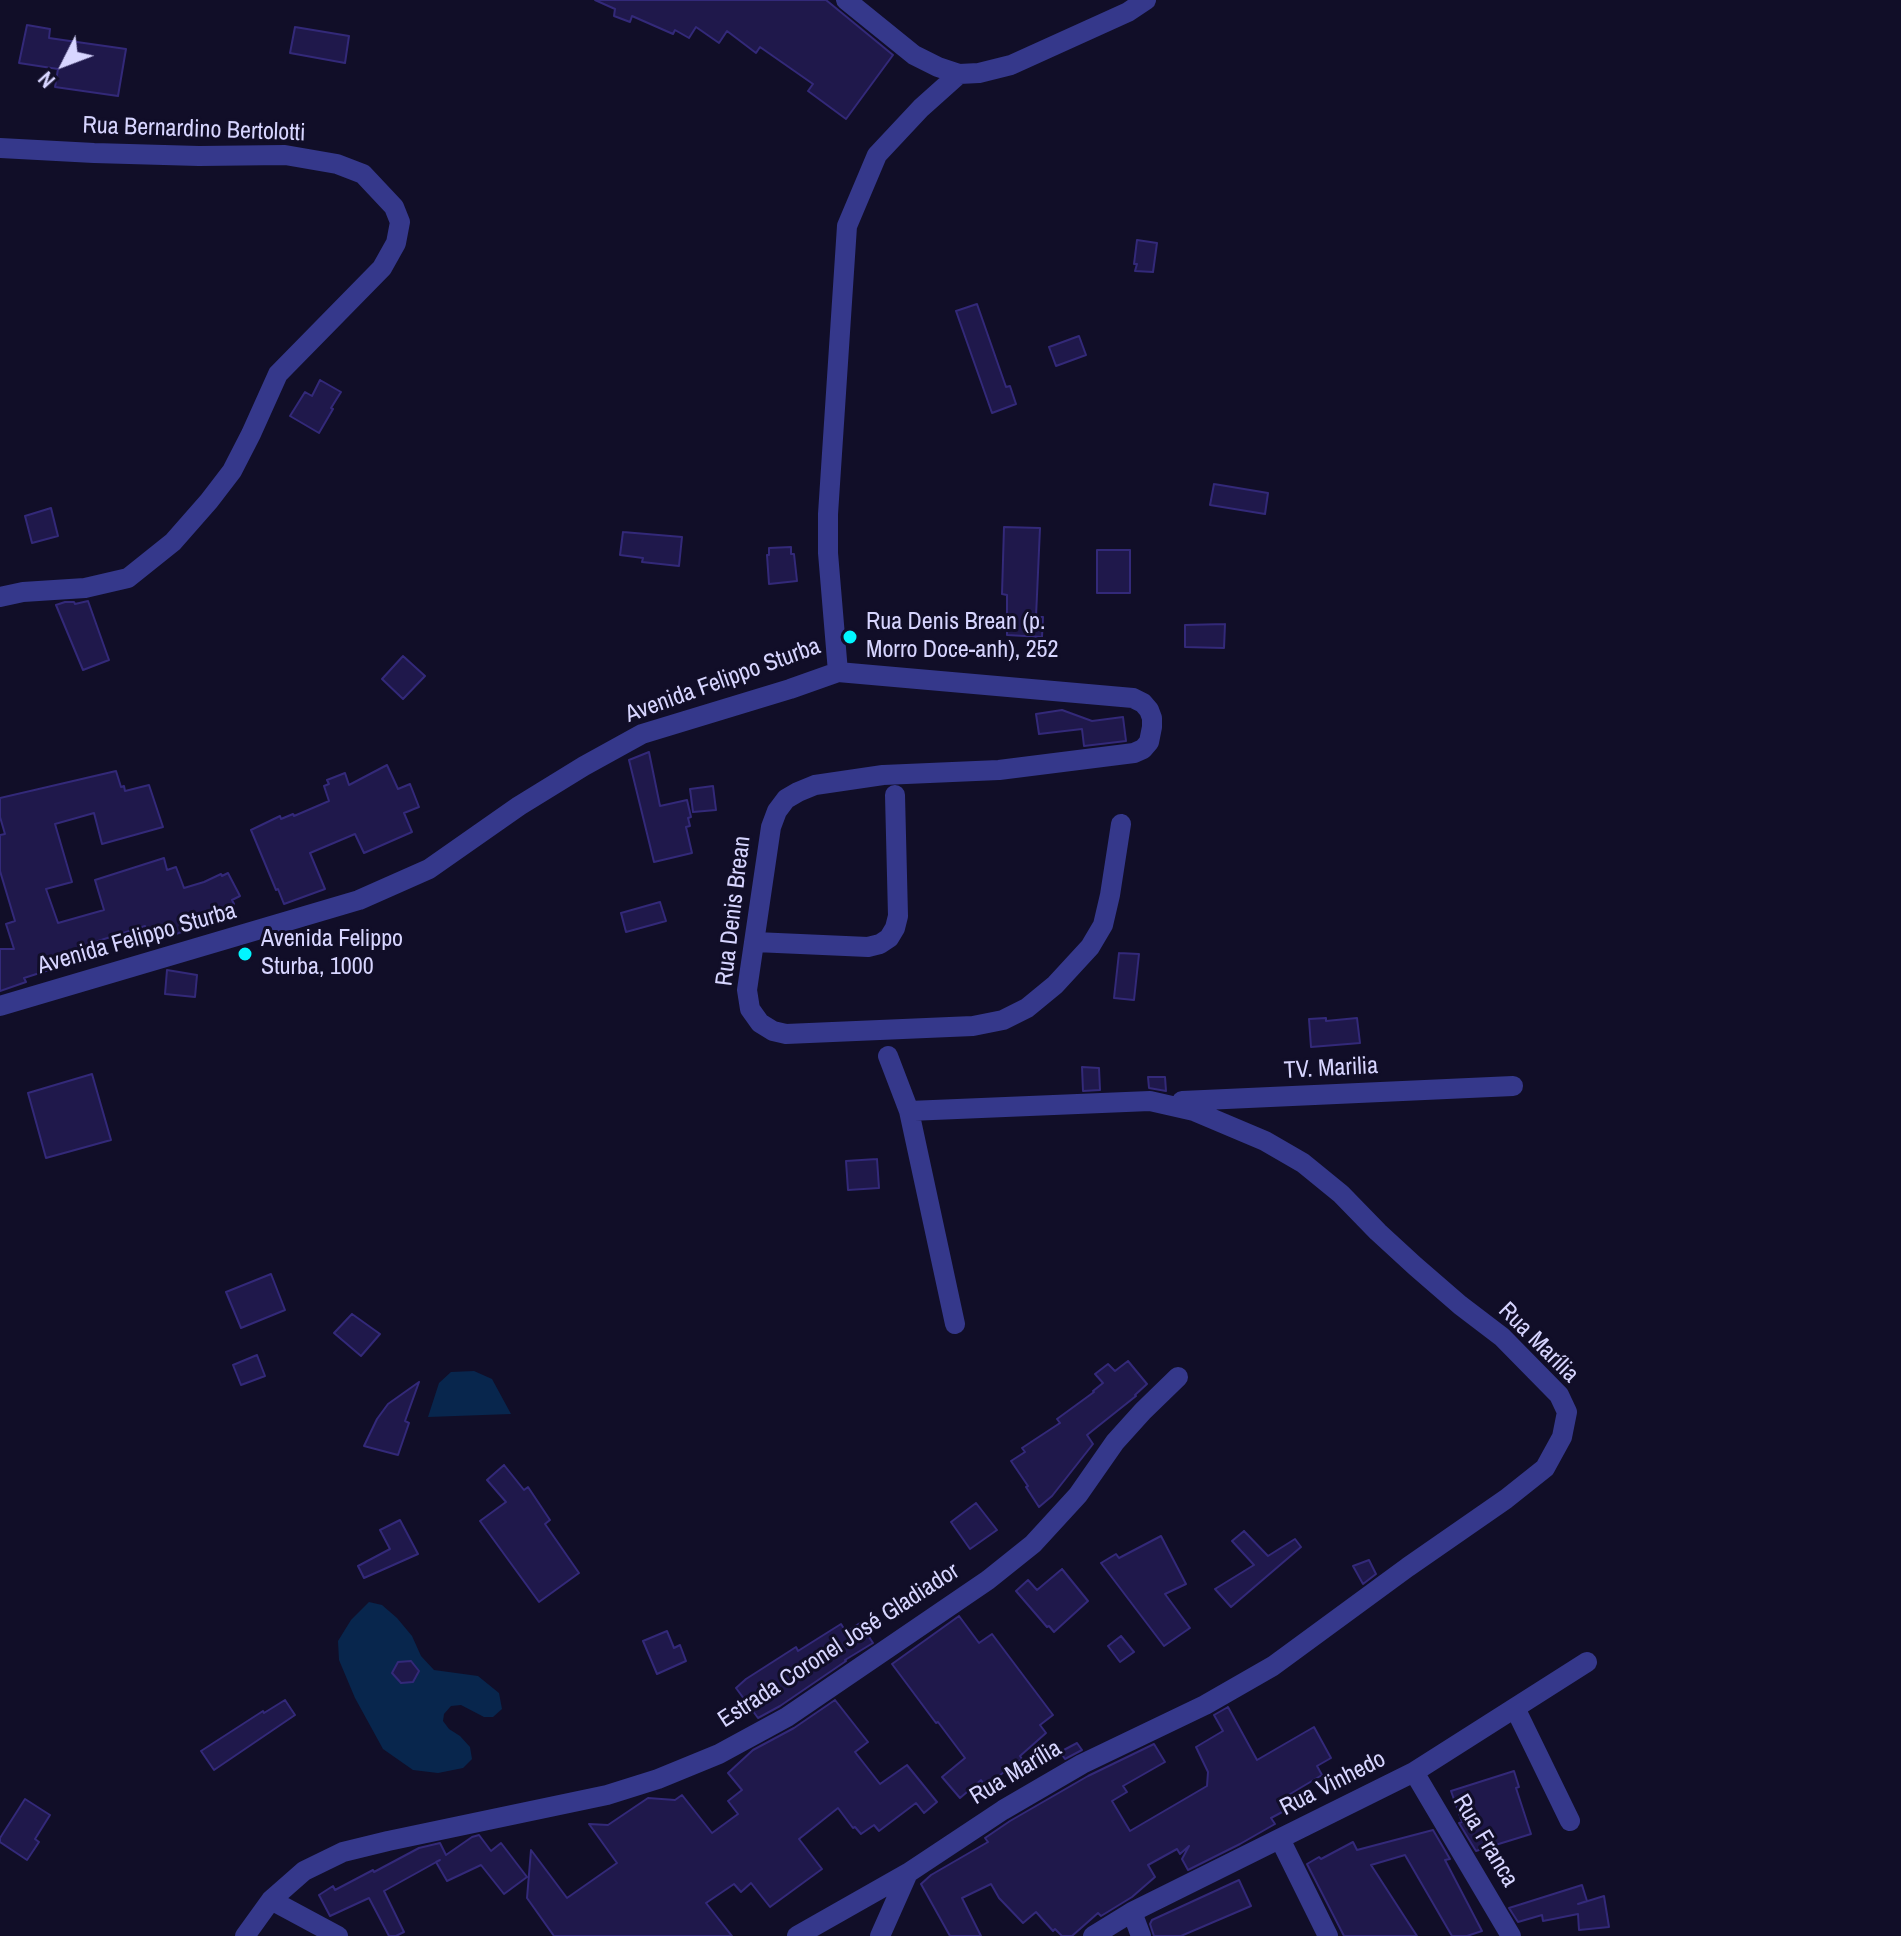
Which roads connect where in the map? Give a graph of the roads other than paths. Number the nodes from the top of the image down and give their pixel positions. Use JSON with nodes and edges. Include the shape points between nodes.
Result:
{"nodes":[{"id":1,"x":846,"y":0,"type":"edge"},
{"id":2,"x":1146,"y":0,"type":"edge"},
{"id":3,"x":959,"y":74,"type":"junction"},
{"id":4,"x":0,"y":148,"type":"edge"},
{"id":5,"x":0,"y":597,"type":"edge"},
{"id":6,"x":838,"y":672,"type":"junction"},
{"id":7,"x":895,"y":795,"type":"dead end"},
{"id":8,"x":1121,"y":824,"type":"dead end"},
{"id":9,"x":755,"y":942,"type":"junction"},
{"id":10,"x":0,"y":1006,"type":"edge"},
{"id":11,"x":888,"y":1056,"type":"dead end"},
{"id":12,"x":1513,"y":1086,"type":"dead end"},
{"id":13,"x":1150,"y":1101,"type":"junction"},
{"id":14,"x":909,"y":1111,"type":"junction"},
{"id":15,"x":955,"y":1324,"type":"dead end"},
{"id":16,"x":1178,"y":1377,"type":"dead end"},
{"id":17,"x":1587,"y":1662,"type":"dead end"},
{"id":18,"x":1515,"y":1708,"type":"junction"},
{"id":19,"x":1414,"y":1772,"type":"junction"},
{"id":20,"x":1570,"y":1821,"type":"dead end"},
{"id":21,"x":1280,"y":1839,"type":"junction"},
{"id":22,"x":908,"y":1873,"type":"junction"},
{"id":23,"x":271,"y":1900,"type":"junction"},
{"id":24,"x":1132,"y":1912,"type":"junction"},
{"id":25,"x":245,"y":1936,"type":"edge"},
{"id":26,"x":338,"y":1936,"type":"edge"},
{"id":27,"x":797,"y":1936,"type":"edge"},
{"id":28,"x":880,"y":1936,"type":"edge"},
{"id":29,"x":1093,"y":1936,"type":"edge"},
{"id":30,"x":1141,"y":1936,"type":"edge"},
{"id":31,"x":1328,"y":1936,"type":"edge"},
{"id":32,"x":1511,"y":1936,"type":"edge"}],
"edges":[{"from":1,"to":3,"type":"street","via":[[914,55]]},
{"from":2,"to":3,"type":"street","via":[[1011,65]]},
{"from":3,"to":6,"type":"street","name":"Avenida Felippo Sturba","via":[[877,155],[847,226],[828,514]]},
{"from":4,"to":5,"type":"street","name":"Rua Bernardino Bertolotti","via":[[285,155],[337,164],[363,174],[394,207],[400,222],[382,268],[278,374],[232,471],[173,542],[128,578]]},
{"from":6,"to":9,"type":"street","name":"Rua Denis Brean","via":[[1133,698],[1149,710],[1152,727],[1149,742],[1134,753],[999,770],[883,775],[798,792],[786,799],[771,827]]},
{"from":6,"to":10,"type":"street","name":"Avenida Felippo Sturba","via":[[642,734],[519,806],[429,869],[359,900]]},
{"from":7,"to":9,"type":"street","via":[[898,916],[889,938],[868,947]]},
{"from":8,"to":9,"type":"street","name":"Rua Denis Brean","via":[[1103,925],[1090,947],[1055,985],[1003,1020],[973,1026],[773,1031],[750,1009],[747,990]]},
{"from":11,"to":14,"type":"street"},
{"from":12,"to":13,"type":"street","name":"TV. Marilia"},
{"from":13,"to":14,"type":"street","name":"Rua Marília"},
{"from":13,"to":22,"type":"street","name":"Rua Marília","via":[[1194,1111],[1303,1163],[1502,1337],[1559,1395],[1567,1412],[1562,1437],[1545,1468],[1515,1492],[1273,1666],[1082,1764]]},
{"from":14,"to":15,"type":"street"},
{"from":16,"to":23,"type":"street","name":"Estrada Coronel José Gladiador","via":[[1115,1442],[1078,1495],[1033,1544],[787,1717],[719,1754],[607,1795],[343,1852],[304,1871]]},
{"from":17,"to":18,"type":"street","name":"Rua Vinhedo"},
{"from":18,"to":19,"type":"street","name":"Rua Vinhedo"},
{"from":18,"to":20,"type":"street"},
{"from":19,"to":21,"type":"street","name":"Rua Vinhedo"},
{"from":19,"to":32,"type":"street","name":"Rua Franca"},
{"from":21,"to":24,"type":"street","name":"Rua Vinhedo"},
{"from":21,"to":31,"type":"street"},
{"from":22,"to":27,"type":"street","name":"Rua Marília"},
{"from":22,"to":28,"type":"street"},
{"from":23,"to":25,"type":"street","name":"Estrada Coronel José Gladiador"},
{"from":23,"to":26,"type":"street"},
{"from":24,"to":29,"type":"street","name":"Rua Vinhedo"},
{"from":24,"to":30,"type":"street"}]}
